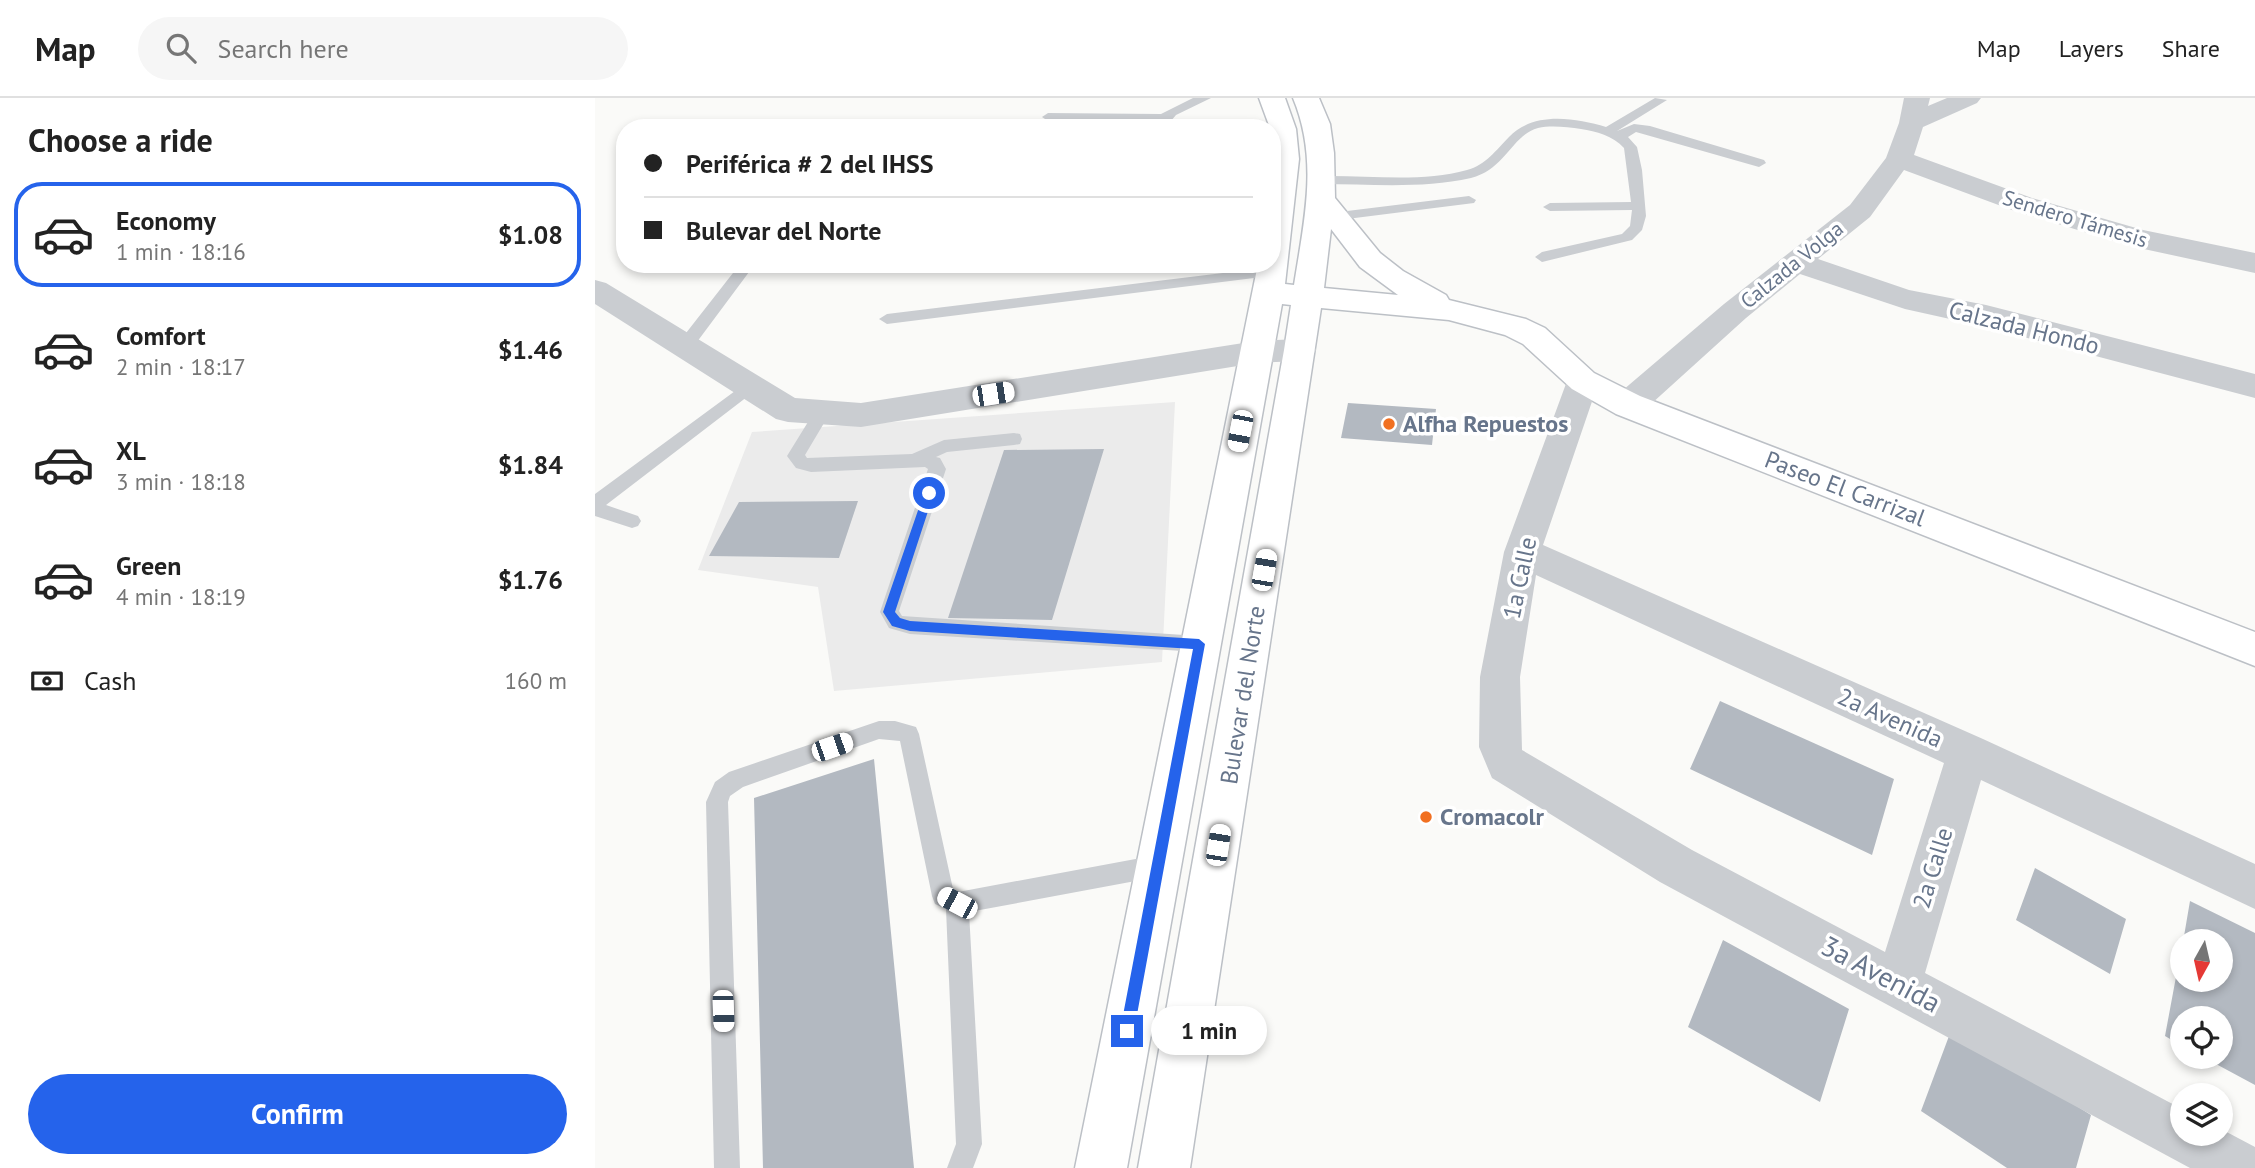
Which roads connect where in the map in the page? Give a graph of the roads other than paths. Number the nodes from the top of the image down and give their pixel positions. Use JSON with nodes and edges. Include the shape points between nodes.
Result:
{"nodes":[{"id":1,"x":1205,"y":98,"type":"edge"},
{"id":2,"x":1272,"y":98,"type":"edge"},
{"id":3,"x":1307,"y":98,"type":"edge"},
{"id":4,"x":1968,"y":98,"type":"edge"},
{"id":5,"x":1661,"y":100,"type":"edge"},
{"id":6,"x":1914,"y":111,"type":"edge"},
{"id":7,"x":1048,"y":117,"type":"dead end"},
{"id":8,"x":1085,"y":119,"type":"edge"},
{"id":9,"x":1167,"y":119,"type":"edge"},
{"id":10,"x":1279,"y":119,"type":"edge"},
{"id":11,"x":1281,"y":123,"type":"edge"},
{"id":12,"x":1615,"y":133,"type":"junction"},
{"id":13,"x":1899,"y":159,"type":"junction"},
{"id":14,"x":1759,"y":163,"type":"dead end"},
{"id":15,"x":1281,"y":197,"type":"edge"},
{"id":16,"x":1327,"y":199,"type":"junction"},
{"id":17,"x":1469,"y":200,"type":"dead end"},
{"id":18,"x":1638,"y":206,"type":"junction"},
{"id":19,"x":1550,"y":207,"type":"dead end"},
{"id":20,"x":1542,"y":257,"type":"dead end"},
{"id":21,"x":1796,"y":262,"type":"junction"},
{"id":22,"x":2255,"y":263,"type":"edge"},
{"id":23,"x":1281,"y":272,"type":"edge"},
{"id":24,"x":741,"y":273,"type":"edge"},
{"id":25,"x":1215,"y":273,"type":"edge"},
{"id":26,"x":1271,"y":273,"type":"edge"},
{"id":27,"x":595,"y":290,"type":"edge"},
{"id":28,"x":1308,"y":295,"type":"junction"},
{"id":29,"x":1449,"y":310,"type":"junction"},
{"id":30,"x":887,"y":319,"type":"dead end"},
{"id":31,"x":685,"y":346,"type":"junction"},
{"id":32,"x":1300,"y":350,"type":"junction"},
{"id":33,"x":1256,"y":352,"type":"junction"},
{"id":34,"x":1583,"y":381,"type":"junction"},
{"id":35,"x":750,"y":386,"type":"junction"},
{"id":36,"x":2255,"y":386,"type":"edge"},
{"id":37,"x":1628,"y":405,"type":"junction"},
{"id":38,"x":822,"y":413,"type":"junction"},
{"id":39,"x":1014,"y":439,"type":"dead end"},
{"id":40,"x":915,"y":460,"type":"junction"},
{"id":41,"x":595,"y":504,"type":"edge"},
{"id":42,"x":595,"y":509,"type":"edge"},
{"id":43,"x":632,"y":521,"type":"dead end"},
{"id":44,"x":1522,"y":552,"type":"junction"},
{"id":45,"x":1199,"y":644,"type":"junction"},
{"id":46,"x":2255,"y":649,"type":"edge"},
{"id":47,"x":1968,"y":753,"type":"junction"},
{"id":48,"x":1522,"y":775,"type":"joint"},
{"id":49,"x":1157,"y":866,"type":"junction"},
{"id":50,"x":2255,"y":887,"type":"edge"},
{"id":51,"x":957,"y":903,"type":"junction"},
{"id":52,"x":1899,"y":983,"type":"junction"},
{"id":53,"x":727,"y":1168,"type":"edge"},
{"id":54,"x":960,"y":1168,"type":"edge"},
{"id":55,"x":1101,"y":1168,"type":"edge"},
{"id":56,"x":1164,"y":1168,"type":"edge"},
{"id":57,"x":2242,"y":1168,"type":"edge"}],
"edges":[{"from":1,"to":9,"type":"lane"},
{"from":2,"to":10,"type":"main road","name":"Bulevar del Norte"},
{"from":3,"to":16,"type":"main road","name":"Bulevar del Norte","via":[[1317,124]]},
{"from":4,"to":6,"type":"street"},
{"from":5,"to":12,"type":"lane"},
{"from":6,"to":13,"type":"street","name":"Calzada Volga"},
{"from":7,"to":8,"type":"lane"},
{"from":11,"to":15,"type":"main road","name":"Bulevar del Norte","via":[[1286,159]]},
{"from":12,"to":14,"type":"lane","via":[[1650,130]]},
{"from":12,"to":16,"type":"lane","via":[[1577,124],[1533,125],[1494,163],[1468,174]]},
{"from":12,"to":18,"type":"lane","via":[[1631,148]]},
{"from":13,"to":21,"type":"street","name":"Calzada Volga","via":[[1860,211]]},
{"from":13,"to":22,"type":"street","name":"Sendero Támesis","via":[[2022,204],[2140,239]]},
{"from":16,"to":17,"type":"lane"},
{"from":16,"to":28,"type":"main road","name":"Bulevar del Norte"},
{"from":16,"to":29,"type":"main road","name":"Paseo El Carrizal","via":[[1369,259],[1394,280]]},
{"from":18,"to":19,"type":"lane"},
{"from":18,"to":20,"type":"lane","via":[[1637,227],[1627,237]]},
{"from":21,"to":36,"type":"street","name":"Calzada Hondo","via":[[1905,299]]},
{"from":21,"to":37,"type":"street","name":"Calzada Volga"},
{"from":23,"to":28,"type":"main road","name":"Paseo El Carrizal"},
{"from":24,"to":31,"type":"lane"},
{"from":25,"to":30,"type":"lane"},
{"from":26,"to":33,"type":"main road","name":"Bulevar del Norte"},
{"from":27,"to":31,"type":"street"},
{"from":28,"to":29,"type":"main road","name":"Paseo El Carrizal"},
{"from":28,"to":32,"type":"main road","name":"Bulevar del Norte"},
{"from":29,"to":34,"type":"main road","name":"Paseo El Carrizal","via":[[1534,336]]},
{"from":31,"to":35,"type":"street"},
{"from":32,"to":33,"type":"street"},
{"from":32,"to":56,"type":"main road","name":"Bulevar del Norte"},
{"from":33,"to":38,"type":"street","via":[[861,415]]},
{"from":33,"to":45,"type":"main road","name":"Bulevar del Norte"},
{"from":34,"to":37,"type":"main road","name":"Paseo El Carrizal"},
{"from":34,"to":44,"type":"street","name":"1a Calle"},
{"from":35,"to":38,"type":"street","via":[[789,410]]},
{"from":35,"to":41,"type":"lane"},
{"from":37,"to":46,"type":"main road","name":"Paseo El Carrizal"},
{"from":38,"to":40,"type":"lane","via":[[796,456],[802,463]]},
{"from":39,"to":40,"type":"lane","via":[[944,446]]},
{"from":40,"to":45,"type":"lane","via":[[934,463],[937,469],[889,612],[896,622]]},
{"from":42,"to":43,"type":"lane"},
{"from":44,"to":47,"type":"street","name":"2a Avenida"},
{"from":44,"to":48,"type":"street","name":"1a Calle","via":[[1500,677],[1499,723],[1503,756]]},
{"from":45,"to":49,"type":"main road","name":"Bulevar del Norte"},
{"from":47,"to":50,"type":"street","name":"2a Avenida"},
{"from":47,"to":52,"type":"street","name":"2a Calle"},
{"from":48,"to":52,"type":"street","name":"3a Avenida","via":[[1676,866]]},
{"from":49,"to":51,"type":"lane"},
{"from":49,"to":55,"type":"main road","name":"Bulevar del Norte"},
{"from":51,"to":53,"type":"lane","via":[[943,896],[909,734],[879,730],[736,779],[722,789],[717,802]]},
{"from":51,"to":54,"type":"lane","via":[[969,1144]]},
{"from":52,"to":57,"type":"street","name":"3a Avenida"}]}
